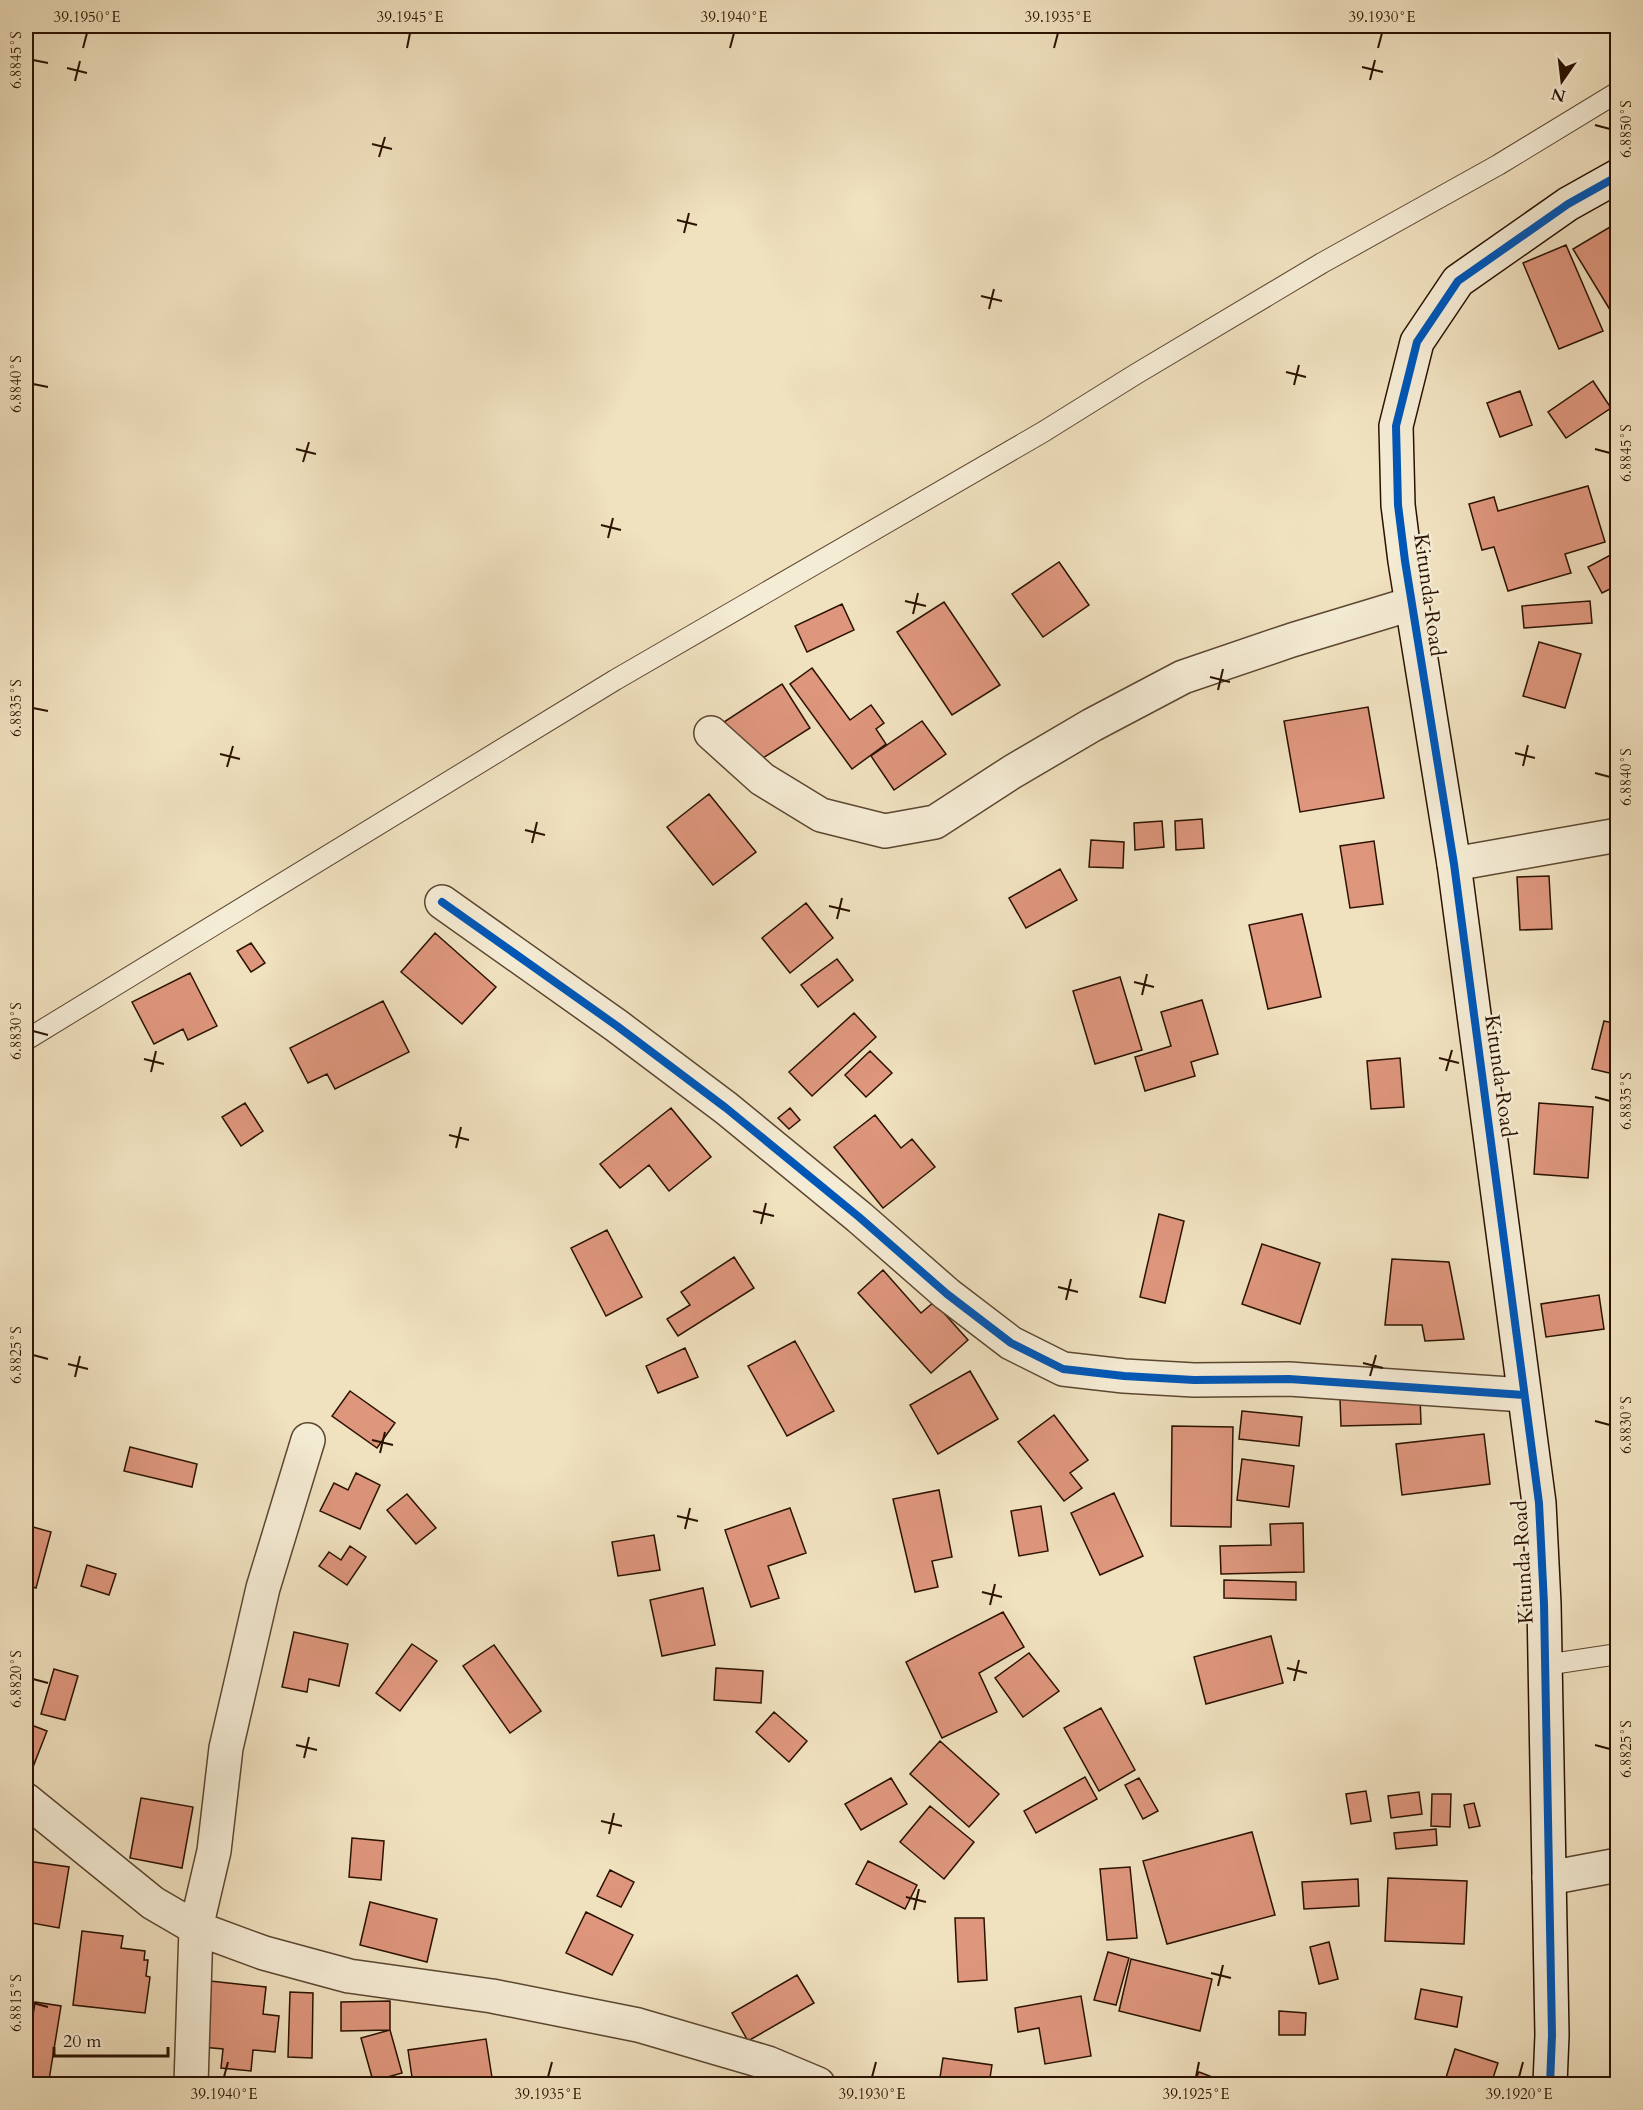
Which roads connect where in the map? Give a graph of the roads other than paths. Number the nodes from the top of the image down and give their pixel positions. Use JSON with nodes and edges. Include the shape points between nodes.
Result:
{"nodes":[{"id":1,"x":1617,"y":92,"type":"edge"},
{"id":2,"x":1617,"y":176,"type":"edge"},
{"id":3,"x":1412,"y":604,"type":"junction"},
{"id":4,"x":711,"y":733,"type":"dead end"},
{"id":5,"x":1617,"y":835,"type":"edge"},
{"id":6,"x":1454,"y":864,"type":"junction"},
{"id":7,"x":442,"y":902,"type":"dead end"},
{"id":8,"x":26,"y":1040,"type":"edge"},
{"id":9,"x":1524,"y":1395,"type":"junction"},
{"id":10,"x":308,"y":1440,"type":"dead end"},
{"id":11,"x":1617,"y":1654,"type":"edge"},
{"id":12,"x":1545,"y":1665,"type":"junction"},
{"id":13,"x":26,"y":1800,"type":"edge"},
{"id":14,"x":1617,"y":1865,"type":"edge"},
{"id":15,"x":1549,"y":1878,"type":"junction"},
{"id":16,"x":196,"y":1928,"type":"junction"},
{"id":17,"x":191,"y":2085,"type":"edge"},
{"id":18,"x":818,"y":2085,"type":"edge"},
{"id":19,"x":1550,"y":2085,"type":"edge"}],
"edges":[{"from":1,"to":8,"type":"lane","via":[[615,680]]},
{"from":2,"to":3,"type":"street","name":"Kitunda Road","via":[[1568,204],[1458,281],[1416,342],[1396,426],[1398,505]]},
{"from":3,"to":4,"type":"street","via":[[1183,677],[1092,725],[935,822],[885,831],[821,814],[762,779]]},
{"from":3,"to":6,"type":"street","name":"Kitunda Road"},
{"from":5,"to":6,"type":"street"},
{"from":6,"to":9,"type":"street","name":"Kitunda Road"},
{"from":7,"to":9,"type":"street","via":[[726,1108],[1011,1343],[1063,1369],[1194,1380],[1289,1379]]},
{"from":9,"to":12,"type":"street","name":"Kitunda Road","via":[[1539,1503]]},
{"from":10,"to":16,"type":"street","via":[[263,1588],[226,1748],[214,1851]]},
{"from":11,"to":12,"type":"lane"},
{"from":12,"to":15,"type":"street","name":"Kitunda Road"},
{"from":13,"to":16,"type":"street","via":[[153,1903]]},
{"from":14,"to":15,"type":"street"},
{"from":15,"to":19,"type":"street","name":"Kitunda Road"},
{"from":16,"to":17,"type":"street"},
{"from":16,"to":18,"type":"street","via":[[264,1953],[349,1976],[492,1996],[638,2025],[768,2063]]}]}
